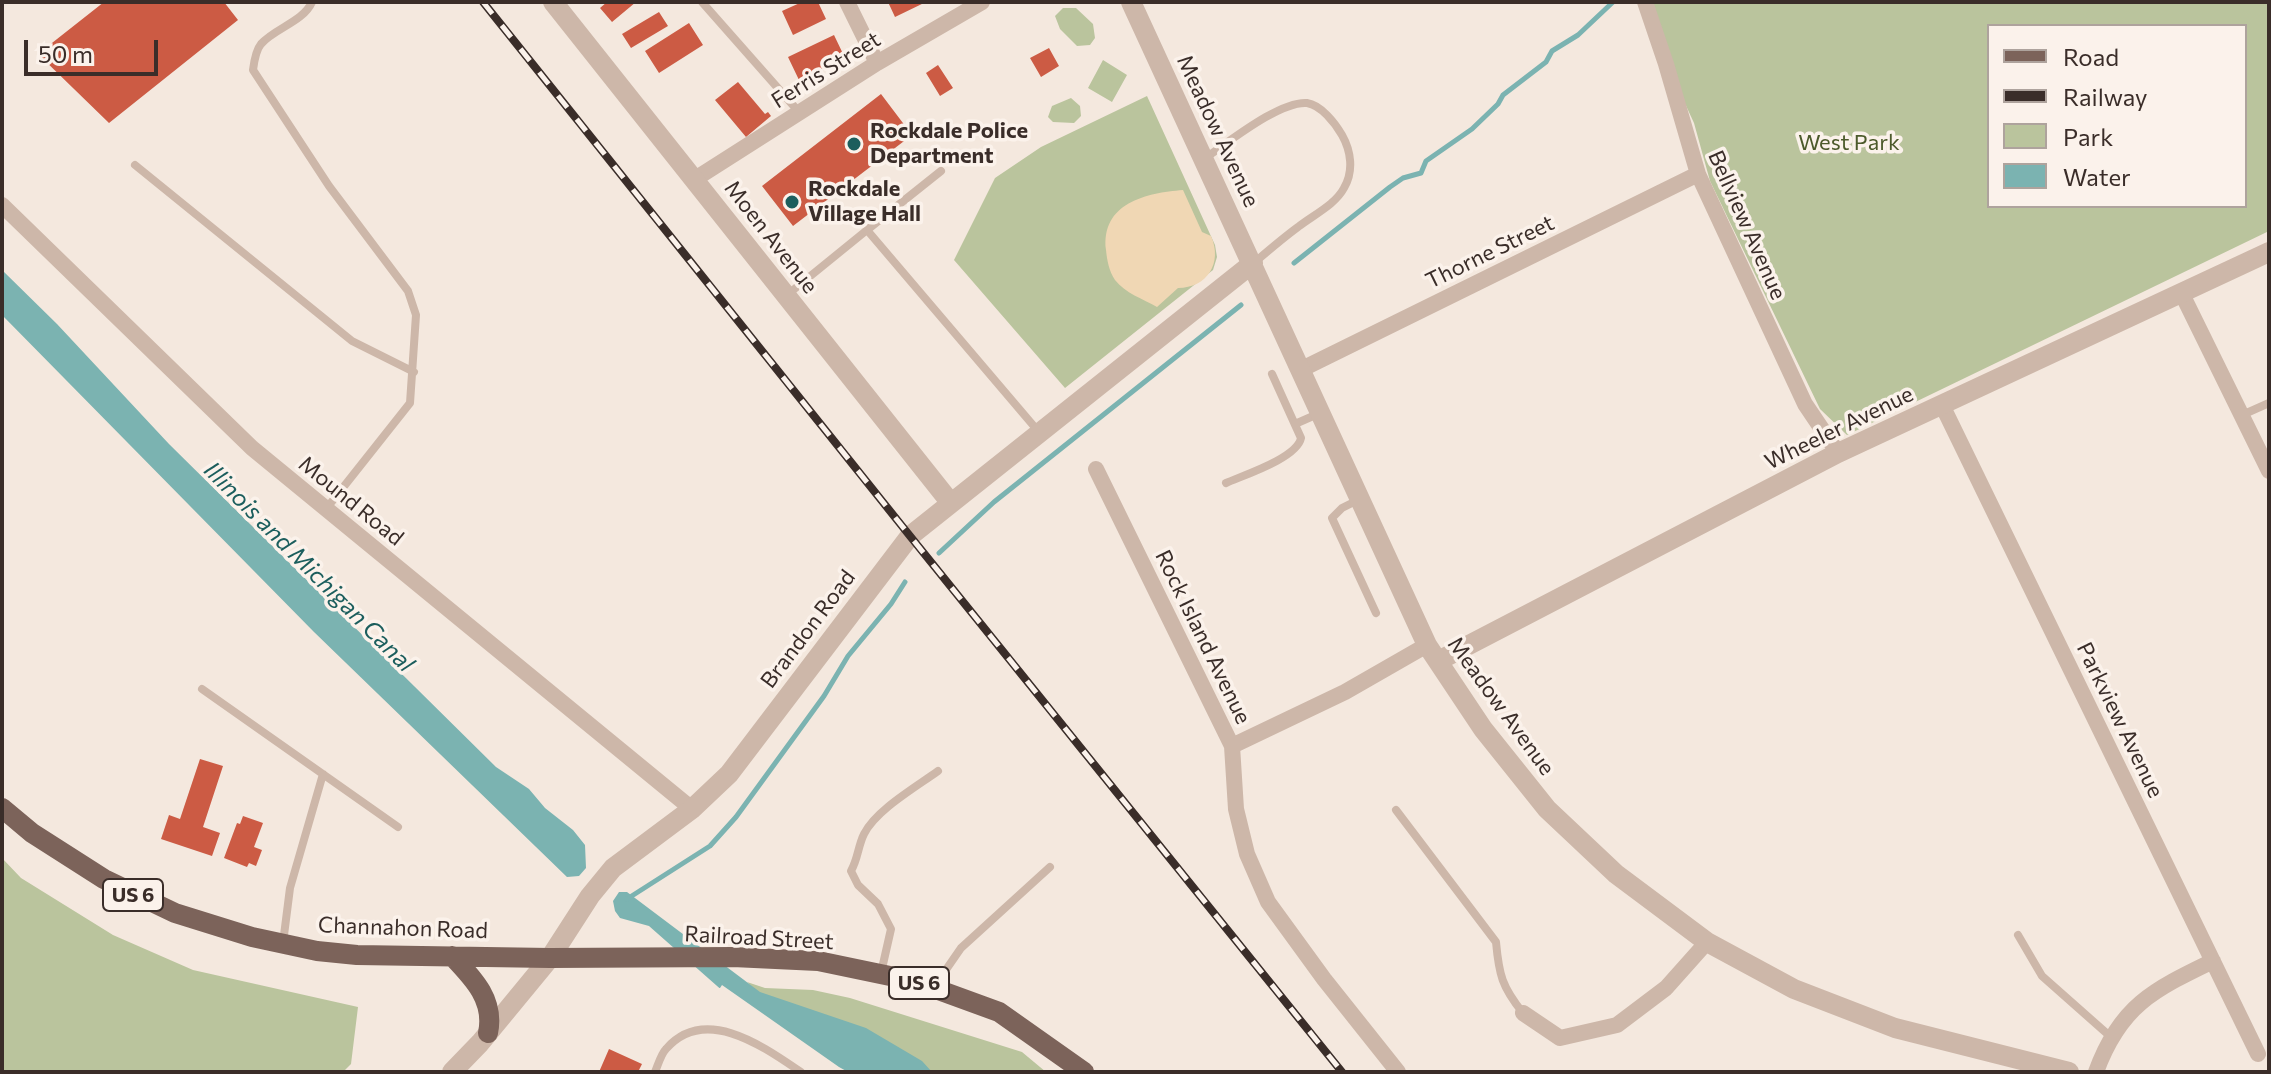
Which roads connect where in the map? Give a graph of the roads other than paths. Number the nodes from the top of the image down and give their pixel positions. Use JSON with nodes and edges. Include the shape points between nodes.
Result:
{"nodes":[{"id":1,"x":312,"y":2,"type":"edge"},
{"id":2,"x":553,"y":2,"type":"edge"},
{"id":3,"x":702,"y":2,"type":"edge"},
{"id":4,"x":847,"y":2,"type":"edge"},
{"id":5,"x":982,"y":2,"type":"edge"},
{"id":6,"x":1131,"y":2,"type":"edge"},
{"id":7,"x":1645,"y":2,"type":"edge"},
{"id":8,"x":877,"y":63,"type":"junction"},
{"id":9,"x":799,"y":112,"type":"junction"},
{"id":10,"x":1204,"y":159,"type":"junction"},
{"id":11,"x":135,"y":165,"type":"dead end"},
{"id":12,"x":941,"y":171,"type":"dead end"},
{"id":13,"x":1698,"y":174,"type":"junction"},
{"id":14,"x":695,"y":179,"type":"junction"},
{"id":15,"x":2,"y":205,"type":"edge"},
{"id":16,"x":867,"y":230,"type":"junction"},
{"id":17,"x":2269,"y":252,"type":"edge"},
{"id":18,"x":1253,"y":263,"type":"junction"},
{"id":19,"x":2181,"y":292,"type":"junction"},
{"id":20,"x":787,"y":295,"type":"junction"},
{"id":21,"x":1302,"y":369,"type":"junction"},
{"id":22,"x":414,"y":372,"type":"junction"},
{"id":23,"x":1272,"y":374,"type":"dead end"},
{"id":24,"x":2269,"y":403,"type":"edge"},
{"id":25,"x":1942,"y":405,"type":"junction"},
{"id":26,"x":1322,"y":413,"type":"junction"},
{"id":27,"x":2242,"y":416,"type":"junction"},
{"id":28,"x":1295,"y":424,"type":"junction"},
{"id":29,"x":1039,"y":432,"type":"junction"},
{"id":30,"x":1838,"y":453,"type":"junction"},
{"id":31,"x":1096,"y":469,"type":"dead end"},
{"id":32,"x":2269,"y":471,"type":"edge"},
{"id":33,"x":1226,"y":483,"type":"dead end"},
{"id":34,"x":1360,"y":499,"type":"junction"},
{"id":35,"x":950,"y":502,"type":"junction"},
{"id":36,"x":326,"y":509,"type":"junction"},
{"id":37,"x":1376,"y":613,"type":"dead end"},
{"id":38,"x":1432,"y":653,"type":"junction"},
{"id":39,"x":202,"y":689,"type":"dead end"},
{"id":40,"x":1232,"y":746,"type":"junction"},
{"id":41,"x":938,"y":771,"type":"dead end"},
{"id":42,"x":323,"y":774,"type":"junction"},
{"id":43,"x":2,"y":808,"type":"edge"},
{"id":44,"x":692,"y":809,"type":"junction"},
{"id":45,"x":1396,"y":810,"type":"dead end"},
{"id":46,"x":398,"y":827,"type":"dead end"},
{"id":47,"x":1050,"y":867,"type":"dead end"},
{"id":48,"x":2018,"y":935,"type":"dead end"},
{"id":49,"x":1707,"y":942,"type":"junction"},
{"id":50,"x":283,"y":944,"type":"junction"},
{"id":51,"x":452,"y":956,"type":"junction"},
{"id":52,"x":550,"y":958,"type":"junction"},
{"id":53,"x":2213,"y":961,"type":"junction"},
{"id":54,"x":880,"y":974,"type":"junction"},
{"id":55,"x":933,"y":988,"type":"junction"},
{"id":56,"x":1523,"y":1013,"type":"joint"},
{"id":57,"x":488,"y":1033,"type":"junction"},
{"id":58,"x":2112,"y":1038,"type":"junction"},
{"id":59,"x":2258,"y":1054,"type":"dead end"},
{"id":60,"x":452,"y":1072,"type":"edge"},
{"id":61,"x":655,"y":1072,"type":"edge"},
{"id":62,"x":801,"y":1072,"type":"edge"},
{"id":63,"x":1084,"y":1072,"type":"edge"},
{"id":64,"x":1398,"y":1072,"type":"edge"},
{"id":65,"x":2069,"y":1072,"type":"edge"},
{"id":66,"x":2096,"y":1072,"type":"edge"}],
"edges":[{"from":1,"to":22,"type":"lane","via":[[259,46],[253,70],[329,186],[408,291],[416,315]]},
{"from":2,"to":14,"type":"street","name":"Moen Avenue"},
{"from":3,"to":9,"type":"lane"},
{"from":4,"to":8,"type":"street"},
{"from":5,"to":8,"type":"street","name":"Ferris Street"},
{"from":6,"to":10,"type":"street","name":"Meadow Avenue"},
{"from":7,"to":13,"type":"street","name":"Bellview Avenue"},
{"from":8,"to":9,"type":"street","name":"Ferris Street"},
{"from":9,"to":14,"type":"street","name":"Ferris Street"},
{"from":10,"to":18,"type":"street","name":"Meadow Avenue"},
{"from":10,"to":18,"type":"lane","via":[[1266,118],[1304,103],[1317,106],[1342,135],[1351,172],[1344,190]]},
{"from":11,"to":22,"type":"lane","via":[[352,341]]},
{"from":12,"to":16,"type":"lane"},
{"from":13,"to":21,"type":"street","name":"Thorne Street"},
{"from":13,"to":30,"type":"street","name":"Bellview Avenue","via":[[1805,404]]},
{"from":14,"to":20,"type":"street","name":"Moen Avenue"},
{"from":15,"to":36,"type":"street","name":"Mound Road","via":[[252,448]]},
{"from":16,"to":20,"type":"lane"},
{"from":16,"to":29,"type":"lane"},
{"from":17,"to":19,"type":"street","name":"Wheeler Avenue"},
{"from":18,"to":21,"type":"street","name":"Meadow Avenue"},
{"from":18,"to":29,"type":"street","name":"Brandon Road"},
{"from":19,"to":25,"type":"street","name":"Wheeler Avenue"},
{"from":19,"to":27,"type":"street"},
{"from":20,"to":35,"type":"street","name":"Moen Avenue"},
{"from":21,"to":26,"type":"street","name":"Meadow Avenue"},
{"from":22,"to":36,"type":"lane","via":[[410,403]]},
{"from":23,"to":28,"type":"lane"},
{"from":24,"to":27,"type":"lane"},
{"from":25,"to":30,"type":"street","name":"Wheeler Avenue"},
{"from":25,"to":53,"type":"street","name":"Parkview Avenue"},
{"from":26,"to":28,"type":"lane"},
{"from":26,"to":34,"type":"street","name":"Meadow Avenue"},
{"from":27,"to":32,"type":"street"},
{"from":28,"to":33,"type":"lane","via":[[1301,438],[1290,454]]},
{"from":29,"to":35,"type":"street","name":"Brandon Road"},
{"from":30,"to":38,"type":"street","name":"Wheeler Avenue"},
{"from":31,"to":40,"type":"street","name":"Rock Island Avenue"},
{"from":34,"to":37,"type":"lane","via":[[1332,518]]},
{"from":34,"to":38,"type":"street","name":"Meadow Avenue"},
{"from":35,"to":44,"type":"street","name":"Brandon Road","via":[[910,536],[729,774]]},
{"from":36,"to":44,"type":"street","name":"Mound Road"},
{"from":38,"to":40,"type":"street","name":"Wheeler Avenue"},
{"from":38,"to":49,"type":"street","name":"Meadow Avenue","via":[[1483,729],[1547,809],[1616,874]]},
{"from":39,"to":42,"type":"lane"},
{"from":40,"to":64,"type":"street","name":"Rock Island Avenue","via":[[1236,809],[1247,854],[1268,902]]},
{"from":41,"to":54,"type":"lane","via":[[887,808],[864,834],[851,871],[891,929]]},
{"from":42,"to":46,"type":"lane"},
{"from":42,"to":50,"type":"lane","via":[[290,888]]},
{"from":43,"to":50,"type":"main road","name":"Channahon Road","number":"US 6","via":[[66,856],[131,894],[202,922]]},
{"from":44,"to":52,"type":"street","name":"Brandon Road","via":[[613,868]]},
{"from":45,"to":56,"type":"lane","via":[[1496,942],[1506,992]]},
{"from":47,"to":55,"type":"lane","via":[[961,948]]},
{"from":48,"to":58,"type":"lane","via":[[2042,976]]},
{"from":49,"to":56,"type":"street","via":[[1666,988],[1617,1025],[1560,1038]]},
{"from":49,"to":65,"type":"street","name":"Meadow Avenue","via":[[1794,989],[1895,1028]]},
{"from":50,"to":51,"type":"main road","name":"Channahon Road","number":"US 6","via":[[357,955]]},
{"from":51,"to":52,"type":"main road","name":"Channahon Road","number":"US 6"},
{"from":51,"to":57,"type":"main road","via":[[480,986]]},
{"from":52,"to":54,"type":"main road","name":"Railroad Street","number":"US 6","via":[[818,961]]},
{"from":52,"to":57,"type":"street","name":"Brandon Road"},
{"from":53,"to":58,"type":"street","via":[[2158,988],[2122,1020]]},
{"from":53,"to":59,"type":"street","name":"Parkview Avenue"},
{"from":54,"to":55,"type":"main road","name":"Railroad Street","number":"US 6"},
{"from":55,"to":63,"type":"main road","name":"Railroad Street","number":"US 6","via":[[999,1012]]},
{"from":57,"to":60,"type":"street","name":"Brandon Road"},
{"from":58,"to":66,"type":"street"},
{"from":61,"to":62,"type":"lane","via":[[665,1050],[690,1031],[714,1029],[733,1032]]}]}
